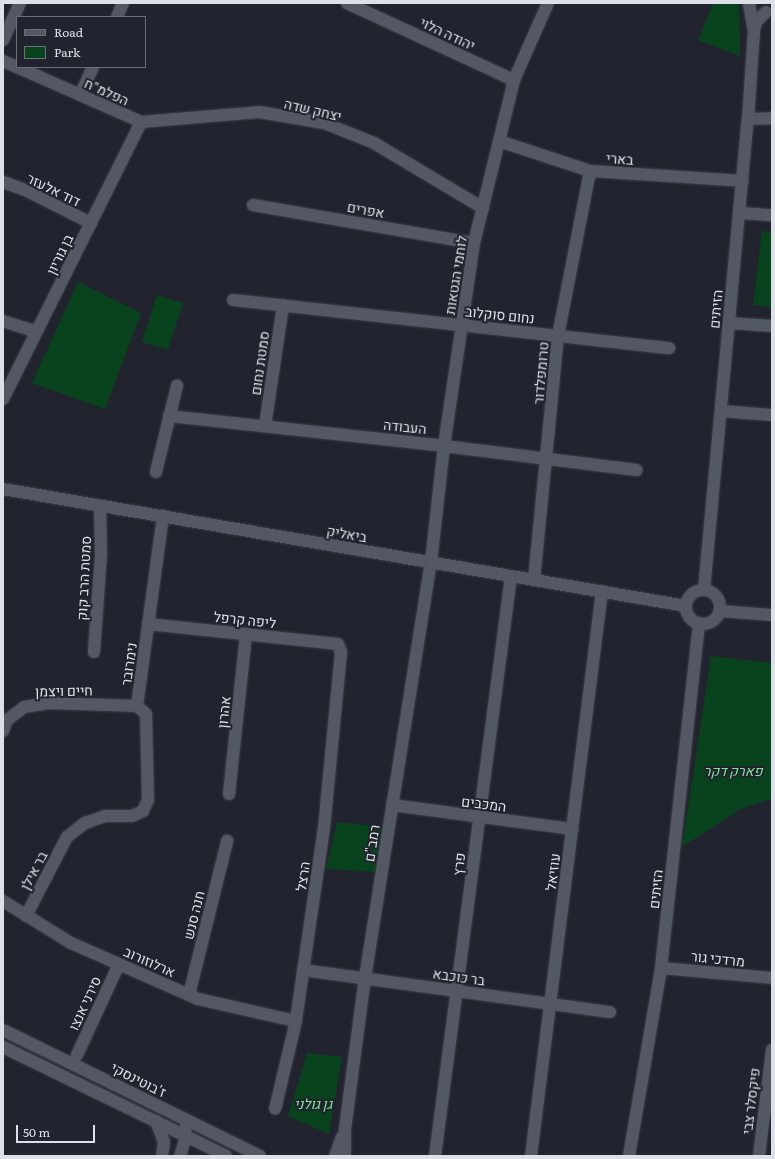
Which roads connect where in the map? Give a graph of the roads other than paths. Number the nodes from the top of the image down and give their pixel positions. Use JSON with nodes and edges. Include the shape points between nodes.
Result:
{"nodes":[{"id":1,"x":20,"y":3,"type":"edge"},
{"id":2,"x":123,"y":3,"type":"edge"},
{"id":3,"x":347,"y":3,"type":"edge"},
{"id":4,"x":548,"y":3,"type":"edge"},
{"id":5,"x":749,"y":3,"type":"edge"},
{"id":6,"x":754,"y":3,"type":"edge"},
{"id":7,"x":769,"y":12,"type":"edge"},
{"id":8,"x":117,"y":16,"type":"edge"},
{"id":9,"x":754,"y":32,"type":"junction"},
{"id":10,"x":3,"y":40,"type":"edge"},
{"id":11,"x":3,"y":61,"type":"edge"},
{"id":12,"x":16,"y":67,"type":"edge"},
{"id":13,"x":19,"y":68,"type":"edge"},
{"id":14,"x":93,"y":68,"type":"edge"},
{"id":15,"x":514,"y":80,"type":"junction"},
{"id":16,"x":80,"y":95,"type":"junction"},
{"id":17,"x":772,"y":118,"type":"edge"},
{"id":18,"x":748,"y":120,"type":"junction"},
{"id":19,"x":141,"y":122,"type":"junction"},
{"id":20,"x":499,"y":142,"type":"junction"},
{"id":21,"x":590,"y":171,"type":"junction"},
{"id":22,"x":743,"y":181,"type":"junction"},
{"id":23,"x":3,"y":182,"type":"edge"},
{"id":24,"x":253,"y":205,"type":"dead end"},
{"id":25,"x":483,"y":208,"type":"junction"},
{"id":26,"x":740,"y":213,"type":"junction"},
{"id":27,"x":772,"y":215,"type":"edge"},
{"id":28,"x":91,"y":224,"type":"junction"},
{"id":29,"x":474,"y":243,"type":"junction"},
{"id":30,"x":233,"y":300,"type":"dead end"},
{"id":31,"x":283,"y":305,"type":"junction"},
{"id":32,"x":3,"y":321,"type":"edge"},
{"id":33,"x":729,"y":323,"type":"junction"},
{"id":34,"x":462,"y":325,"type":"junction"},
{"id":35,"x":772,"y":326,"type":"edge"},
{"id":36,"x":36,"y":332,"type":"junction"},
{"id":37,"x":558,"y":336,"type":"junction"},
{"id":38,"x":669,"y":348,"type":"dead end"},
{"id":39,"x":177,"y":386,"type":"dead end"},
{"id":40,"x":3,"y":399,"type":"edge"},
{"id":41,"x":721,"y":411,"type":"junction"},
{"id":42,"x":772,"y":415,"type":"edge"},
{"id":43,"x":169,"y":416,"type":"junction"},
{"id":44,"x":265,"y":426,"type":"junction"},
{"id":45,"x":444,"y":446,"type":"junction"},
{"id":46,"x":548,"y":459,"type":"junction"},
{"id":47,"x":637,"y":470,"type":"dead end"},
{"id":48,"x":156,"y":472,"type":"dead end"},
{"id":49,"x":3,"y":489,"type":"edge"},
{"id":50,"x":100,"y":506,"type":"junction"},
{"id":51,"x":163,"y":516,"type":"junction"},
{"id":52,"x":430,"y":562,"type":"junction"},
{"id":53,"x":511,"y":576,"type":"junction"},
{"id":54,"x":534,"y":580,"type":"junction"},
{"id":55,"x":704,"y":590,"type":"junction"},
{"id":56,"x":602,"y":591,"type":"junction"},
{"id":57,"x":686,"y":606,"type":"junction"},
{"id":58,"x":720,"y":611,"type":"junction"},
{"id":59,"x":772,"y":615,"type":"edge"},
{"id":60,"x":699,"y":623,"type":"junction"},
{"id":61,"x":148,"y":624,"type":"junction"},
{"id":62,"x":246,"y":634,"type":"junction"},
{"id":63,"x":338,"y":644,"type":"joint"},
{"id":64,"x":94,"y":652,"type":"dead end"},
{"id":65,"x":137,"y":706,"type":"junction"},
{"id":66,"x":3,"y":731,"type":"edge"},
{"id":67,"x":229,"y":794,"type":"dead end"},
{"id":68,"x":392,"y":805,"type":"junction"},
{"id":69,"x":479,"y":818,"type":"junction"},
{"id":70,"x":572,"y":829,"type":"junction"},
{"id":71,"x":67,"y":837,"type":"joint"},
{"id":72,"x":227,"y":841,"type":"dead end"},
{"id":73,"x":3,"y":901,"type":"edge"},
{"id":74,"x":26,"y":916,"type":"junction"},
{"id":75,"x":119,"y":964,"type":"junction"},
{"id":76,"x":661,"y":968,"type":"junction"},
{"id":77,"x":303,"y":970,"type":"junction"},
{"id":78,"x":365,"y":978,"type":"junction"},
{"id":79,"x":772,"y":978,"type":"edge"},
{"id":80,"x":457,"y":991,"type":"junction"},
{"id":81,"x":189,"y":995,"type":"junction"},
{"id":82,"x":550,"y":1004,"type":"junction"},
{"id":83,"x":610,"y":1012,"type":"dead end"},
{"id":84,"x":296,"y":1021,"type":"junction"},
{"id":85,"x":3,"y":1030,"type":"edge"},
{"id":86,"x":3,"y":1047,"type":"edge"},
{"id":87,"x":772,"y":1050,"type":"edge"},
{"id":88,"x":77,"y":1055,"type":"dead end"},
{"id":89,"x":275,"y":1109,"type":"dead end"},
{"id":90,"x":182,"y":1117,"type":"junction"},
{"id":91,"x":156,"y":1121,"type":"junction"},
{"id":92,"x":345,"y":1129,"type":"junction"},
{"id":93,"x":186,"y":1136,"type":"junction"},
{"id":94,"x":208,"y":1147,"type":"junction"},
{"id":95,"x":162,"y":1156,"type":"edge"},
{"id":96,"x":180,"y":1156,"type":"edge"},
{"id":97,"x":184,"y":1156,"type":"edge"},
{"id":98,"x":226,"y":1156,"type":"edge"},
{"id":99,"x":260,"y":1156,"type":"edge"},
{"id":100,"x":335,"y":1156,"type":"edge"},
{"id":101,"x":345,"y":1156,"type":"edge"},
{"id":102,"x":436,"y":1156,"type":"edge"},
{"id":103,"x":531,"y":1156,"type":"edge"},
{"id":104,"x":629,"y":1156,"type":"edge"},
{"id":105,"x":759,"y":1156,"type":"edge"}],
"edges":[{"from":1,"to":10,"type":"street"},
{"from":2,"to":8,"type":"street"},
{"from":3,"to":15,"type":"street","name":"יהודה הלוי"},
{"from":4,"to":15,"type":"street","name":"לוחמי הגטאות"},
{"from":5,"to":9,"type":"street","name":"הזיתים"},
{"from":6,"to":7,"type":"street"},
{"from":7,"to":9,"type":"street","name":"הזיתים","via":[[756,22]]},
{"from":9,"to":18,"type":"street","name":"הזיתים"},
{"from":11,"to":12,"type":"street","name":"הפלמ\"ח"},
{"from":13,"to":16,"type":"street","name":"הפלמ\"ח"},
{"from":14,"to":16,"type":"street"},
{"from":15,"to":20,"type":"street","name":"לוחמי הגטאות"},
{"from":16,"to":19,"type":"street","name":"הפלמ\"ח"},
{"from":17,"to":18,"type":"street"},
{"from":18,"to":22,"type":"street","name":"הזיתים"},
{"from":19,"to":25,"type":"street","name":"יצחק שדה","via":[[259,112],[324,124],[374,142]]},
{"from":19,"to":28,"type":"street","name":"בן גוריון"},
{"from":20,"to":21,"type":"street","name":"בארי"},
{"from":20,"to":25,"type":"street","name":"לוחמי הגטאות"},
{"from":21,"to":22,"type":"street","name":"בארי"},
{"from":21,"to":37,"type":"street","name":"טרומפלדור"},
{"from":22,"to":26,"type":"street","name":"הזיתים"},
{"from":23,"to":28,"type":"street","name":"דוד אלעזר","via":[[25,190]]},
{"from":24,"to":29,"type":"street","name":"אפרים"},
{"from":25,"to":29,"type":"street","name":"לוחמי הגטאות"},
{"from":26,"to":27,"type":"street"},
{"from":26,"to":33,"type":"street","name":"הזיתים"},
{"from":28,"to":36,"type":"street","name":"בן גוריון"},
{"from":29,"to":34,"type":"street","name":"לוחמי הגטאות"},
{"from":30,"to":31,"type":"street","name":"נחום סוקלוב"},
{"from":31,"to":34,"type":"street","name":"נחום סוקלוב"},
{"from":31,"to":44,"type":"street","name":"סמטת נחום"},
{"from":32,"to":36,"type":"street"},
{"from":33,"to":35,"type":"street"},
{"from":33,"to":41,"type":"street","name":"הזיתים"},
{"from":34,"to":37,"type":"street","name":"נחום סוקלוב"},
{"from":34,"to":45,"type":"street","name":"לוחמי הגטאות"},
{"from":36,"to":40,"type":"street","name":"בן גוריון"},
{"from":37,"to":38,"type":"street","name":"נחום סוקלוב"},
{"from":37,"to":46,"type":"street","name":"טרומפלדור"},
{"from":39,"to":43,"type":"street"},
{"from":41,"to":42,"type":"street"},
{"from":41,"to":55,"type":"street","name":"הזיתים"},
{"from":43,"to":44,"type":"street","name":"העבודה"},
{"from":43,"to":48,"type":"street"},
{"from":44,"to":45,"type":"street","name":"העבודה"},
{"from":45,"to":46,"type":"street","name":"העבודה"},
{"from":45,"to":52,"type":"street","name":"לוחמי הגטאות"},
{"from":46,"to":47,"type":"street","name":"העבודה"},
{"from":46,"to":54,"type":"street","name":"טרומפלדור"},
{"from":49,"to":50,"type":"street","name":"ביאליק"},
{"from":50,"to":51,"type":"street","name":"ביאליק"},
{"from":50,"to":64,"type":"street","name":"סמטת הרב קוק","via":[[101,554]]},
{"from":51,"to":52,"type":"street","name":"ביאליק"},
{"from":51,"to":61,"type":"street","name":"נימרובר"},
{"from":52,"to":53,"type":"street","name":"ביאליק"},
{"from":52,"to":68,"type":"street","name":"רמב\"ם"},
{"from":53,"to":54,"type":"street","name":"ביאליק"},
{"from":53,"to":69,"type":"street","name":"פרץ"},
{"from":54,"to":56,"type":"street","name":"ביאליק"},
{"from":55,"to":57,"type":"street","via":[[694,592]]},
{"from":55,"to":58,"type":"street","via":[[715,594],[719,599]]},
{"from":56,"to":57,"type":"street","name":"ביאליק"},
{"from":56,"to":70,"type":"street","name":"עוזיאל"},
{"from":57,"to":60,"type":"street","via":[[689,617]]},
{"from":58,"to":59,"type":"street"},
{"from":58,"to":60,"type":"street","via":[[714,620]]},
{"from":60,"to":76,"type":"street","name":"הזיתים"},
{"from":61,"to":62,"type":"street","name":"ליפה קרפל"},
{"from":61,"to":65,"type":"street","name":"נימרובר"},
{"from":62,"to":63,"type":"street","name":"ליפה קרפל"},
{"from":62,"to":67,"type":"street","name":"אהרון"},
{"from":63,"to":77,"type":"street","name":"הרצל","via":[[341,652],[324,828]]},
{"from":65,"to":66,"type":"street","name":"חיים ויצמן","via":[[48,704],[24,707],[7,720]]},
{"from":65,"to":71,"type":"street","name":"נימרובר","via":[[146,714],[148,800],[143,811],[132,816],[105,816],[85,823]]},
{"from":68,"to":69,"type":"street","name":"המכבים"},
{"from":68,"to":78,"type":"street","name":"רמב\"ם"},
{"from":69,"to":70,"type":"street","name":"המכבים"},
{"from":69,"to":80,"type":"street","name":"פרץ"},
{"from":70,"to":82,"type":"street","name":"עוזיאל"},
{"from":71,"to":74,"type":"street","name":"בר אילן"},
{"from":72,"to":81,"type":"street","name":"חנה סנש"},
{"from":73,"to":74,"type":"street","name":"ארלוזורוב"},
{"from":74,"to":75,"type":"street","name":"ארלוזורוב","via":[[71,943]]},
{"from":75,"to":81,"type":"street","name":"ארלוזורוב"},
{"from":75,"to":88,"type":"street","name":"סירני אנצו"},
{"from":76,"to":79,"type":"street","name":"מרדכי גור"},
{"from":76,"to":104,"type":"street","name":"הזיתים"},
{"from":77,"to":78,"type":"street","name":"בר כוכבא"},
{"from":77,"to":84,"type":"street","name":"הרצל"},
{"from":78,"to":80,"type":"street","name":"בר כוכבא"},
{"from":78,"to":92,"type":"street","name":"רמב\"ם"},
{"from":80,"to":82,"type":"street","name":"בר כוכבא"},
{"from":80,"to":102,"type":"street","name":"פרץ"},
{"from":81,"to":84,"type":"street","name":"ארלוזורוב"},
{"from":82,"to":83,"type":"street","name":"בר כוכבא"},
{"from":82,"to":103,"type":"street","name":"עוזיאל"},
{"from":84,"to":89,"type":"street","name":"הרצל"},
{"from":85,"to":90,"type":"street","name":"ז'בוטינסקי"},
{"from":86,"to":91,"type":"street"},
{"from":87,"to":105,"type":"street","name":"פיקסלר צבי"},
{"from":90,"to":93,"type":"street"},
{"from":90,"to":99,"type":"street","name":"ז'בוטינסקי"},
{"from":91,"to":93,"type":"street"},
{"from":91,"to":95,"type":"street","via":[[164,1142]]},
{"from":92,"to":100,"type":"street","name":"רמב\"ם"},
{"from":92,"to":101,"type":"street","name":"רמב\"ם"},
{"from":93,"to":94,"type":"street"},
{"from":93,"to":96,"type":"street"},
{"from":94,"to":97,"type":"street","via":[[192,1150]]},
{"from":94,"to":98,"type":"street"}]}
